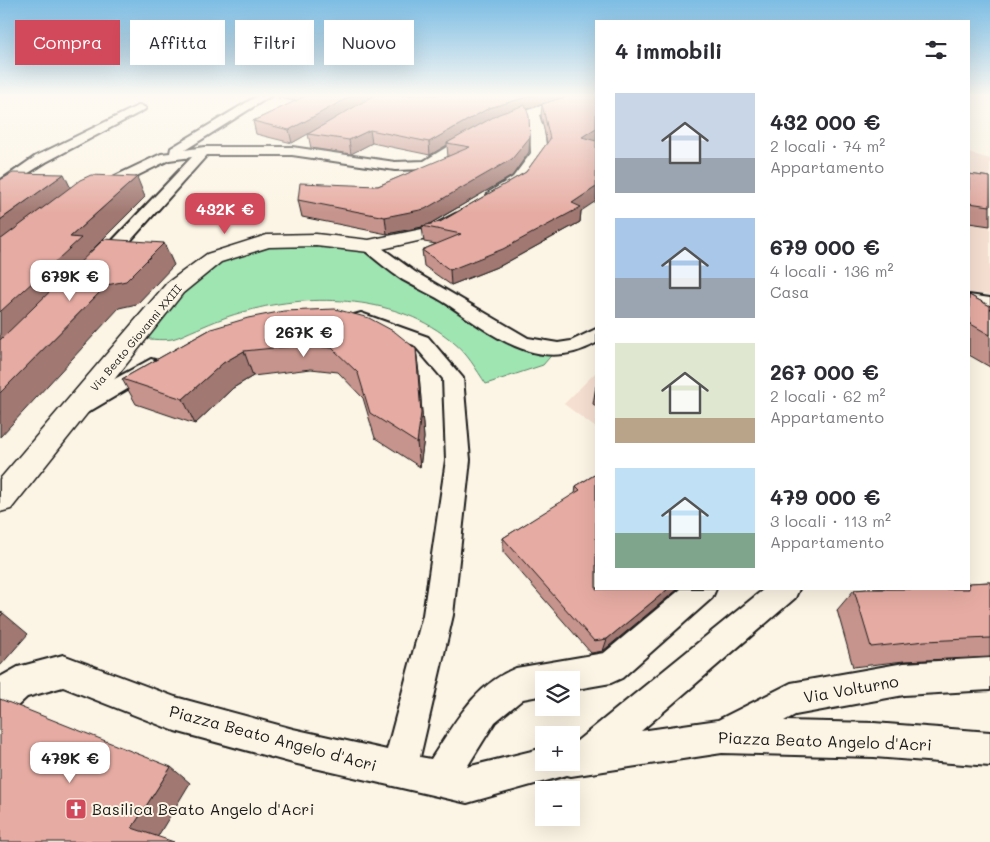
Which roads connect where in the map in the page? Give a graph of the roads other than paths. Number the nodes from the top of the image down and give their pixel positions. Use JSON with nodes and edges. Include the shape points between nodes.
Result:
{"nodes":[{"id":1,"x":89,"y":134,"type":"edge"},
{"id":2,"x":203,"y":134,"type":"edge"},
{"id":3,"x":478,"y":134,"type":"edge"},
{"id":4,"x":537,"y":134,"type":"edge"},
{"id":5,"x":308,"y":142,"type":"edge"},
{"id":6,"x":204,"y":151,"type":"junction"},
{"id":7,"x":292,"y":151,"type":"junction"},
{"id":8,"x":166,"y":157,"type":"junction"},
{"id":9,"x":0,"y":187,"type":"edge"},
{"id":10,"x":84,"y":196,"type":"edge"},
{"id":11,"x":369,"y":246,"type":"junction"},
{"id":12,"x":92,"y":273,"type":"edge"},
{"id":13,"x":970,"y":300,"type":"edge"},
{"id":14,"x":990,"y":303,"type":"edge"},
{"id":15,"x":340,"y":318,"type":"edge"},
{"id":16,"x":595,"y":336,"type":"edge"},
{"id":17,"x":173,"y":354,"type":"edge"},
{"id":18,"x":76,"y":410,"type":"junction"},
{"id":19,"x":0,"y":500,"type":"edge"},
{"id":20,"x":701,"y":590,"type":"edge"},
{"id":21,"x":784,"y":590,"type":"edge"},
{"id":22,"x":990,"y":674,"type":"edge"},
{"id":23,"x":9,"y":691,"type":"edge"},
{"id":24,"x":722,"y":736,"type":"junction"},
{"id":25,"x":990,"y":749,"type":"edge"},
{"id":26,"x":580,"y":756,"type":"edge"},
{"id":27,"x":535,"y":767,"type":"edge"},
{"id":28,"x":399,"y":771,"type":"junction"},
{"id":29,"x":439,"y":779,"type":"junction"}],
"edges":[{"from":1,"to":9,"type":"lane","via":[[41,159]]},
{"from":2,"to":8,"type":"lane"},
{"from":3,"to":7,"type":"lane","via":[[427,165],[387,165]]},
{"from":4,"to":11,"type":"street","name":"Via Beato Giovanni XXIII","via":[[539,153],[519,181],[433,232]]},
{"from":5,"to":7,"type":"lane"},
{"from":6,"to":7,"type":"lane"},
{"from":6,"to":8,"type":"lane"},
{"from":6,"to":12,"type":"lane"},
{"from":8,"to":10,"type":"lane"},
{"from":11,"to":16,"type":"lane","via":[[407,275],[499,332],[527,345],[555,351],[585,343]]},
{"from":11,"to":18,"type":"street","name":"Via Beato Giovanni XXIII","via":[[316,240],[267,242],[214,258],[175,288]]},
{"from":13,"to":14,"type":"lane"},
{"from":15,"to":28,"type":"lane","via":[[359,318],[421,341],[453,378],[458,460],[438,615]]},
{"from":17,"to":18,"type":"lane"},
{"from":18,"to":19,"type":"street","name":"Via Beato Giovanni XXIII"},
{"from":20,"to":29,"type":"lane","via":[[611,667],[516,684],[483,710]]},
{"from":21,"to":26,"type":"lane"},
{"from":22,"to":24,"type":"lane","name":"Via Volturno","via":[[904,679],[791,699]]},
{"from":23,"to":28,"type":"lane","name":"Piazza Beato Angelo d'Acri","via":[[63,671],[175,714]]},
{"from":24,"to":25,"type":"lane","name":"Piazza Beato Angelo d'Acri","via":[[874,740]]},
{"from":24,"to":26,"type":"lane","name":"Piazza Beato Angelo d'Acri"},
{"from":27,"to":29,"type":"lane","name":"Piazza Beato Angelo d'Acri","via":[[467,785]]},
{"from":28,"to":29,"type":"lane","name":"Piazza Beato Angelo d'Acri"}]}
